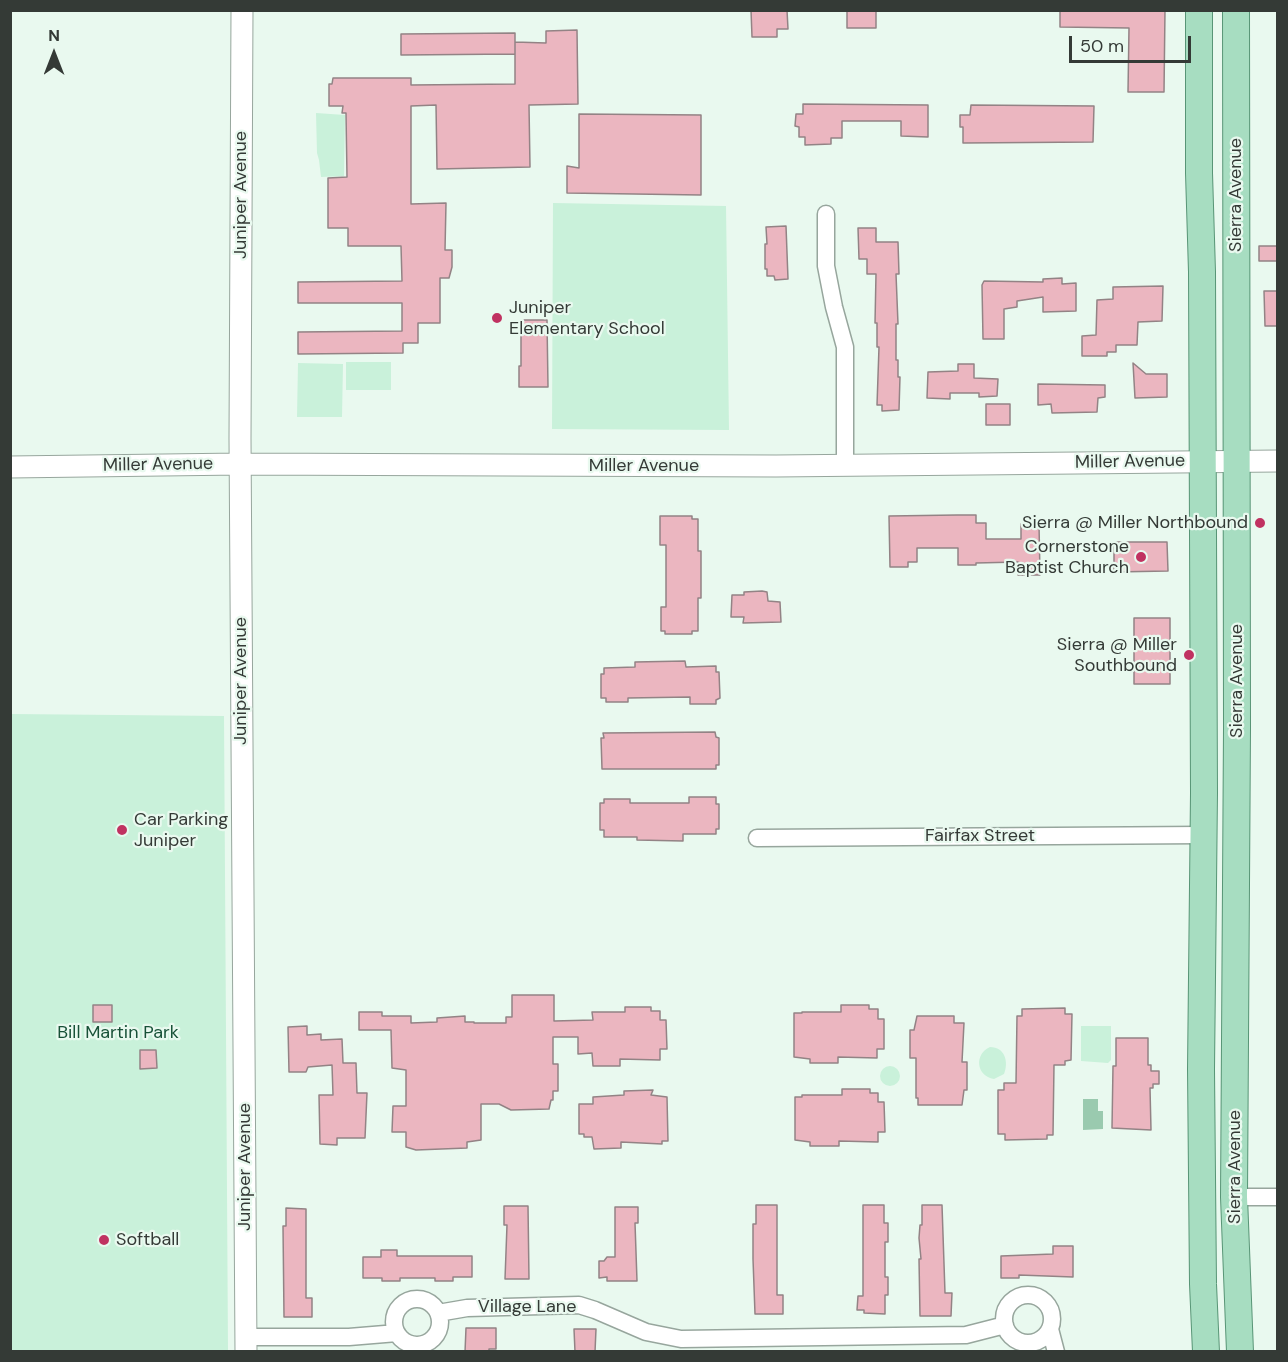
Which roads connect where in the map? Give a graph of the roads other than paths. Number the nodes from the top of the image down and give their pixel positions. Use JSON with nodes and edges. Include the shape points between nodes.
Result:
{"nodes":[{"id":1,"x":242,"y":10,"type":"edge"},
{"id":2,"x":1199,"y":10,"type":"edge"},
{"id":3,"x":1236,"y":10,"type":"edge"},
{"id":4,"x":826,"y":214,"type":"dead end"},
{"id":5,"x":1202,"y":461,"type":"junction"},
{"id":6,"x":1236,"y":461,"type":"junction"},
{"id":7,"x":1278,"y":461,"type":"edge"},
{"id":8,"x":240,"y":464,"type":"junction"},
{"id":9,"x":845,"y":465,"type":"junction"},
{"id":10,"x":10,"y":467,"type":"edge"},
{"id":11,"x":1203,"y":835,"type":"junction"},
{"id":12,"x":758,"y":838,"type":"dead end"},
{"id":13,"x":1234,"y":1197,"type":"junction"},
{"id":14,"x":1278,"y":1197,"type":"edge"},
{"id":15,"x":438,"y":1313,"type":"junction"},
{"id":16,"x":1005,"y":1325,"type":"junction"},
{"id":17,"x":1050,"y":1329,"type":"junction"},
{"id":18,"x":397,"y":1333,"type":"junction"},
{"id":19,"x":246,"y":1344,"type":"edge"},
{"id":20,"x":729,"y":1345,"type":"edge"},
{"id":21,"x":1056,"y":1352,"type":"edge"},
{"id":22,"x":1206,"y":1352,"type":"edge"},
{"id":23,"x":1240,"y":1352,"type":"edge"}],
"edges":[{"from":1,"to":8,"type":"street","name":"Juniper Avenue"},
{"from":2,"to":5,"type":"main road","name":"Sierra Avenue"},
{"from":3,"to":6,"type":"main road","name":"Sierra Avenue"},
{"from":4,"to":9,"type":"street","via":[[826,266],[845,347]]},
{"from":5,"to":6,"type":"street","name":"Miller Avenue"},
{"from":5,"to":9,"type":"street","name":"Miller Avenue"},
{"from":5,"to":11,"type":"main road","name":"Sierra Avenue"},
{"from":6,"to":7,"type":"street","name":"Miller Avenue"},
{"from":6,"to":13,"type":"main road","name":"Sierra Avenue"},
{"from":8,"to":9,"type":"street","name":"Miller Avenue"},
{"from":8,"to":10,"type":"street","name":"Miller Avenue"},
{"from":8,"to":19,"type":"street","name":"Juniper Avenue"},
{"from":11,"to":12,"type":"street","name":"Fairfax Street"},
{"from":11,"to":22,"type":"main road","name":"Sierra Avenue","via":[[1201,1069]]},
{"from":13,"to":14,"type":"street"},
{"from":13,"to":23,"type":"main road","name":"Sierra Avenue"},
{"from":15,"to":18,"type":"street","via":[[439,1328],[430,1341],[408,1343]]},
{"from":15,"to":18,"type":"street","via":[[423,1300],[410,1301],[396,1314]]},
{"from":15,"to":20,"type":"street","name":"Village Lane","via":[[467,1308],[579,1305],[646,1332]]},
{"from":16,"to":17,"type":"street","via":[[1013,1337],[1026,1343],[1040,1340]]},
{"from":16,"to":17,"type":"street","via":[[1010,1303],[1031,1295],[1049,1307]]},
{"from":16,"to":20,"type":"street","name":"Village Lane","via":[[966,1335]]},
{"from":17,"to":21,"type":"street"},
{"from":18,"to":19,"type":"street"}]}
